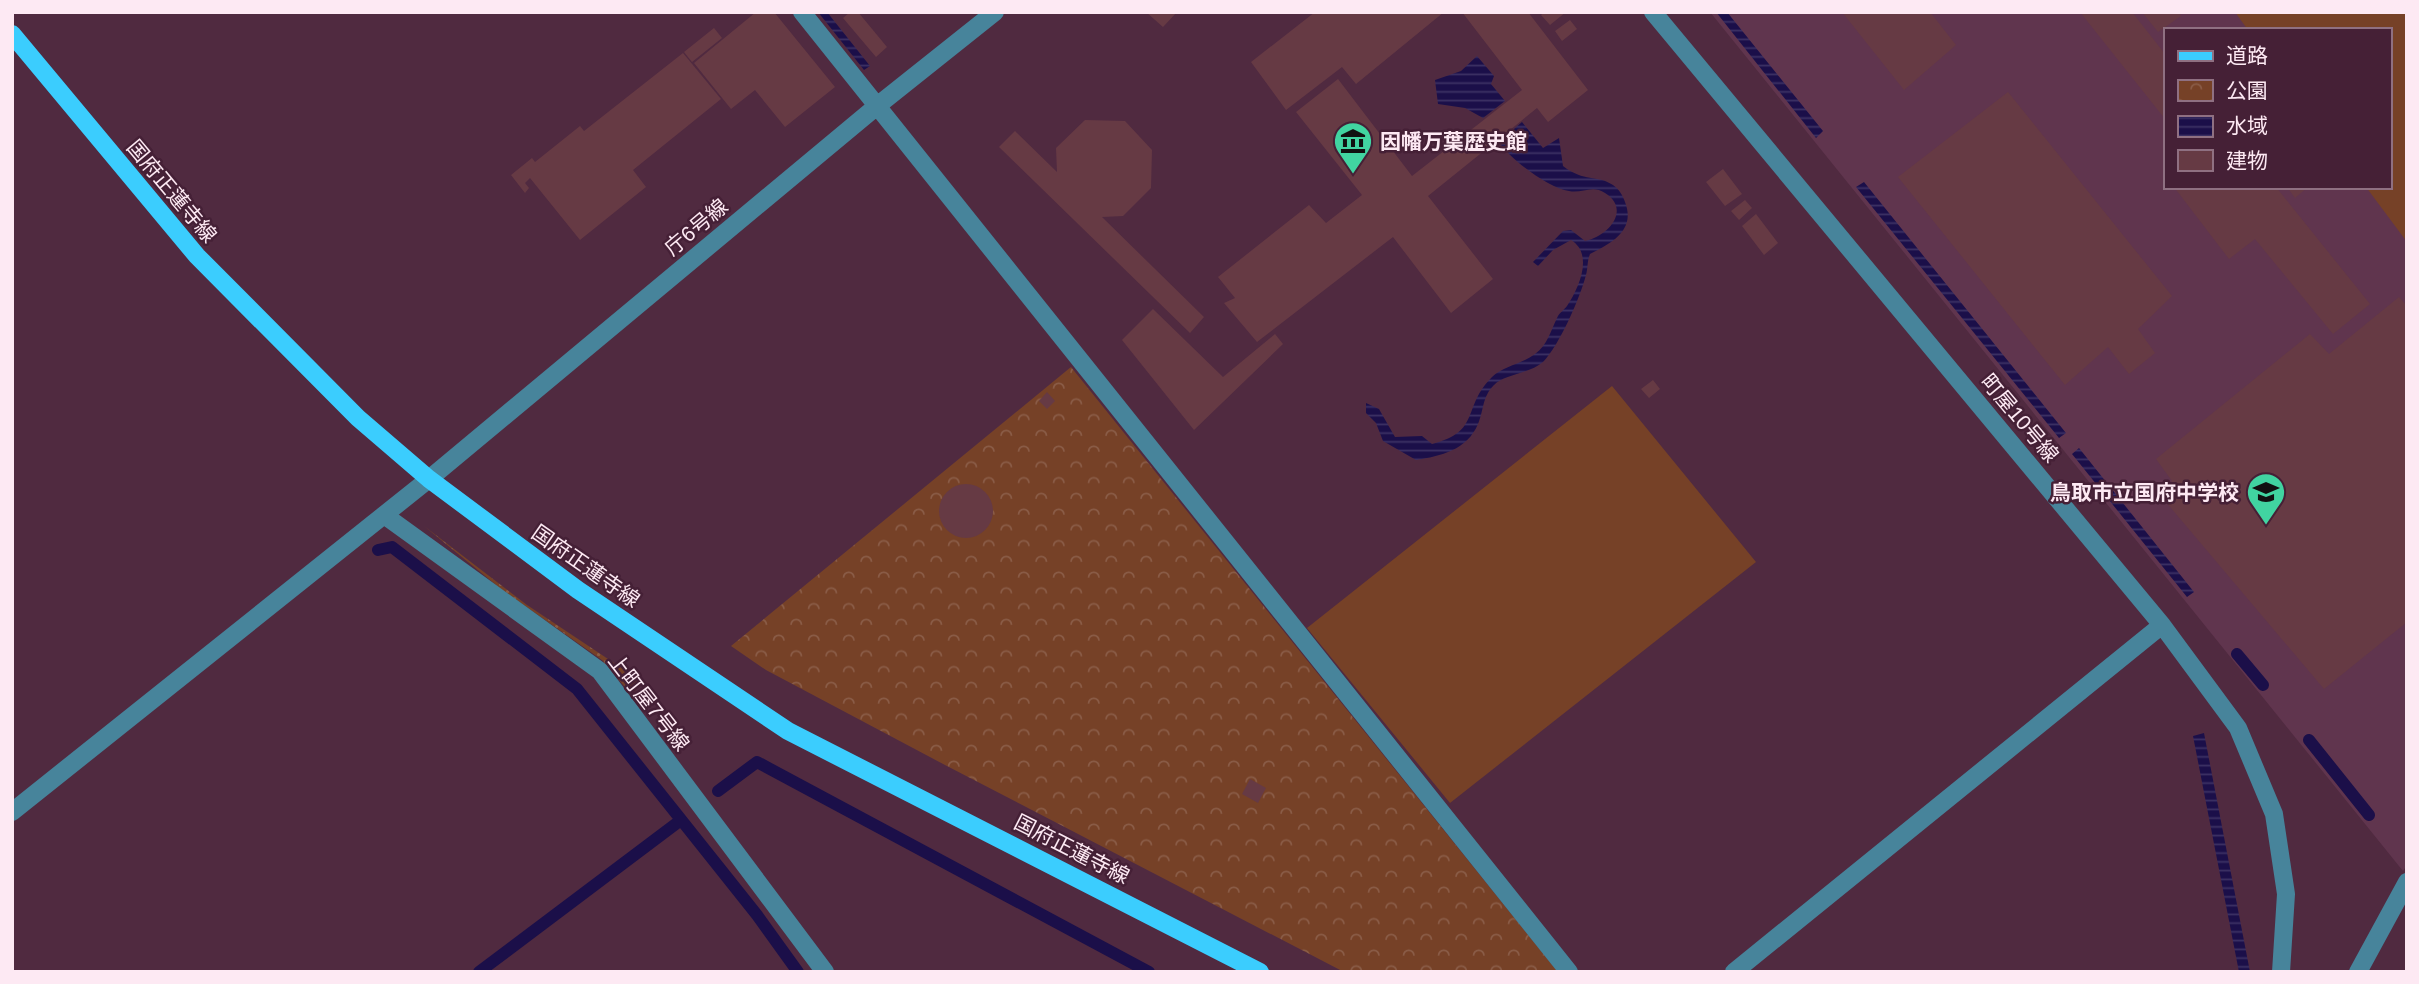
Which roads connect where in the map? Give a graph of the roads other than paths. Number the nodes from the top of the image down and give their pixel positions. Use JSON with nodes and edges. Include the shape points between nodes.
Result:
{"nodes":[{"id":1,"x":802,"y":12,"type":"edge"},
{"id":2,"x":996,"y":12,"type":"edge"},
{"id":3,"x":1653,"y":12,"type":"edge"},
{"id":4,"x":12,"y":34,"type":"edge"},
{"id":5,"x":877,"y":106,"type":"junction"},
{"id":6,"x":429,"y":479,"type":"junction"},
{"id":7,"x":384,"y":515,"type":"junction"},
{"id":8,"x":2162,"y":625,"type":"junction"},
{"id":9,"x":12,"y":812,"type":"edge"},
{"id":10,"x":2407,"y":882,"type":"edge"},
{"id":11,"x":825,"y":972,"type":"edge"},
{"id":12,"x":1260,"y":972,"type":"edge"},
{"id":13,"x":1569,"y":972,"type":"edge"},
{"id":14,"x":1734,"y":972,"type":"edge"},
{"id":15,"x":2281,"y":972,"type":"edge"},
{"id":16,"x":2358,"y":972,"type":"edge"}],
"edges":[{"from":1,"to":5,"type":"street"},
{"from":2,"to":5,"type":"street","name":"庁6号線"},
{"from":3,"to":8,"type":"street","name":"町屋10号線"},
{"from":4,"to":6,"type":"main road","name":"国府正蓮寺線","via":[[197,256],[358,418]]},
{"from":5,"to":6,"type":"street","name":"庁6号線"},
{"from":5,"to":13,"type":"street"},
{"from":6,"to":7,"type":"street","name":"庁6号線"},
{"from":6,"to":12,"type":"main road","name":"国府正蓮寺線","via":[[578,590],[789,731]]},
{"from":7,"to":9,"type":"street","name":"庁6号線"},
{"from":7,"to":11,"type":"street","name":"上町屋7号線","via":[[600,671]]},
{"from":8,"to":14,"type":"street"},
{"from":8,"to":15,"type":"street","name":"町屋10号線","via":[[2238,728],[2274,814],[2286,894]]},
{"from":10,"to":16,"type":"street"}]}
